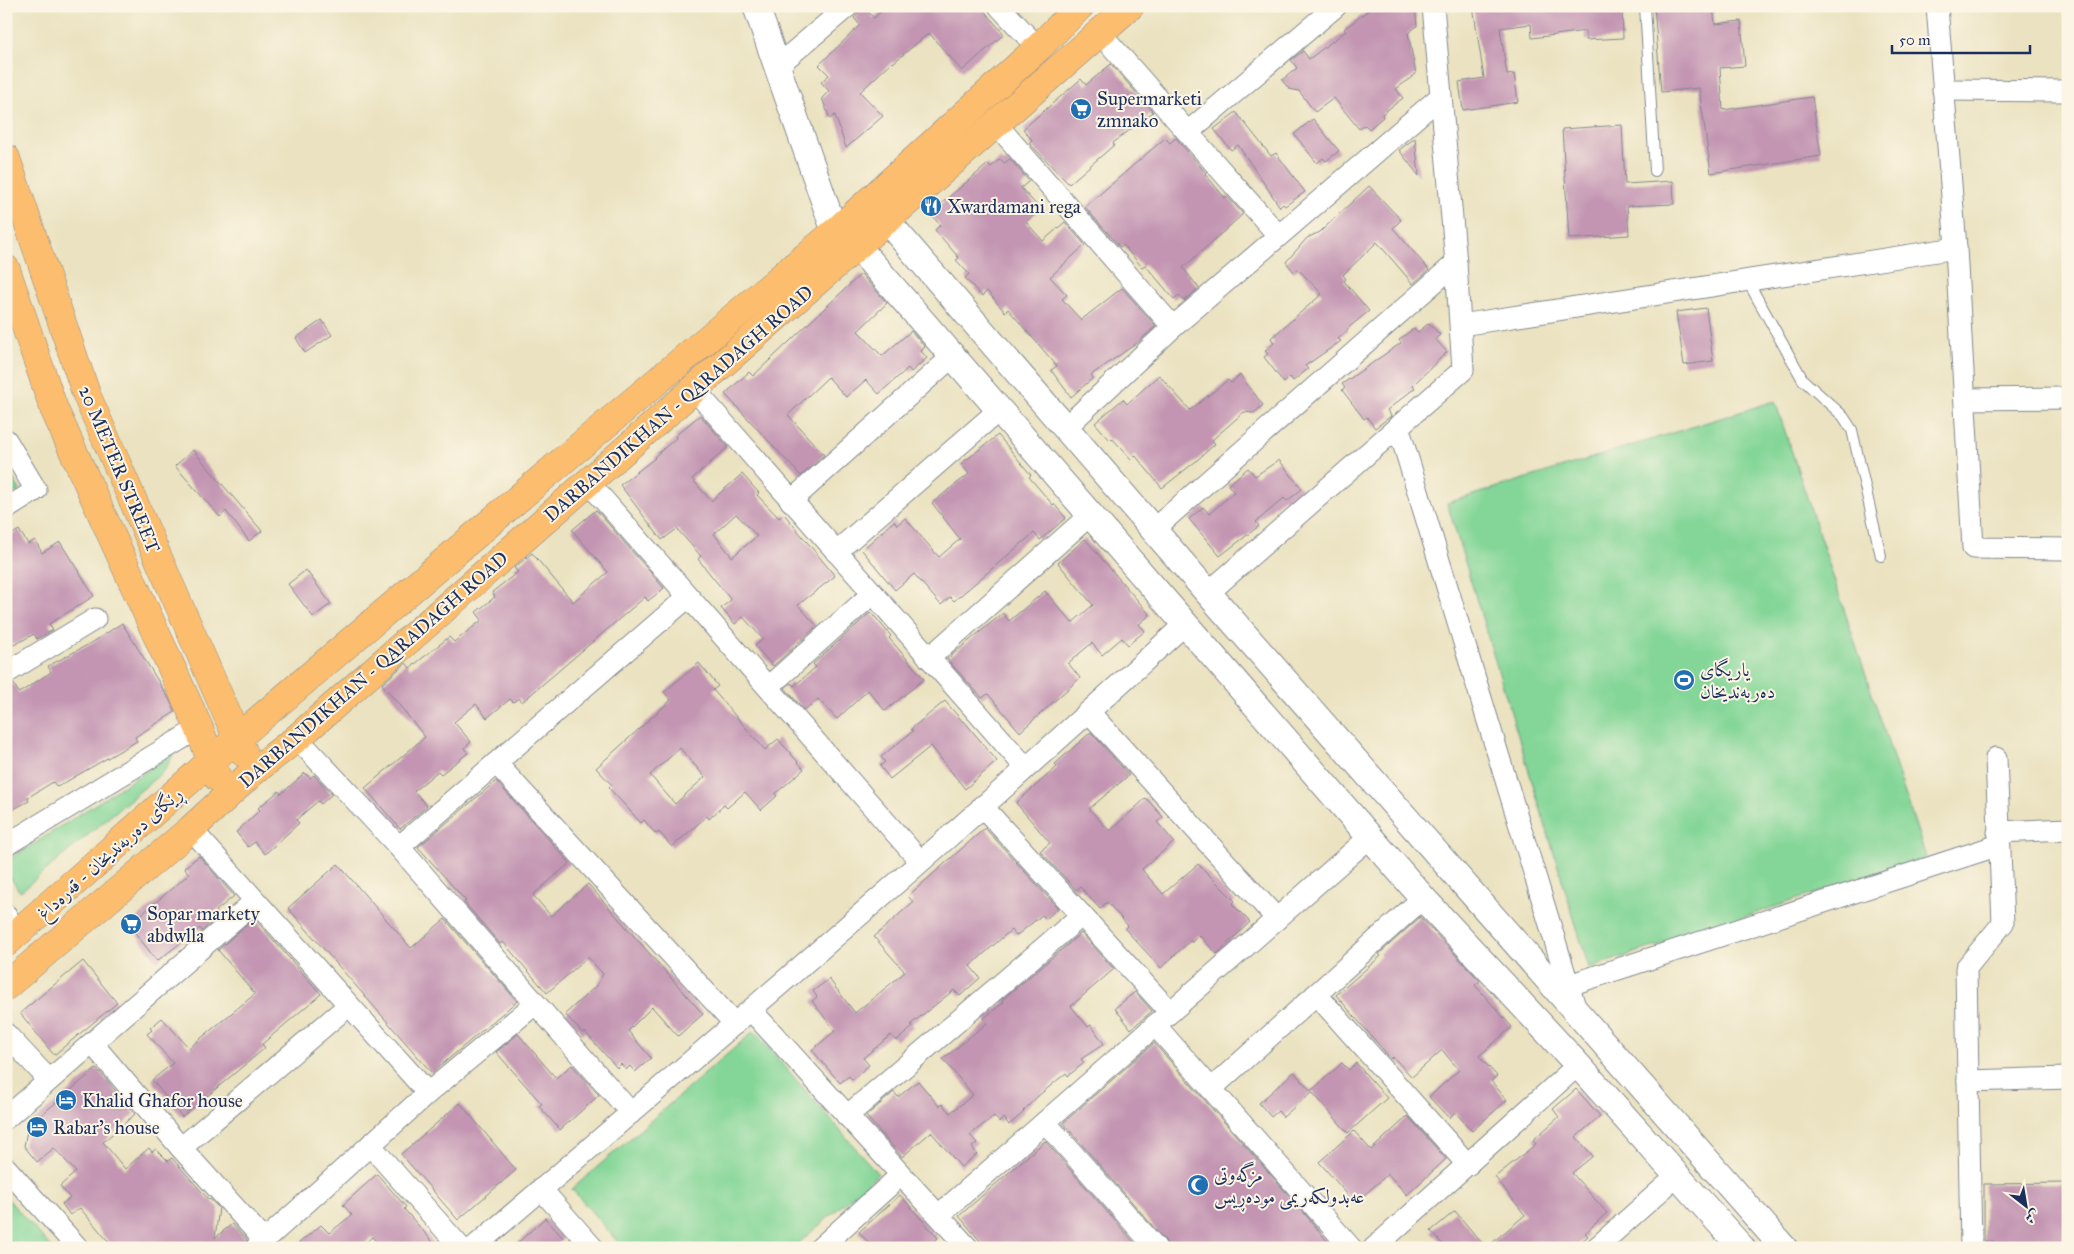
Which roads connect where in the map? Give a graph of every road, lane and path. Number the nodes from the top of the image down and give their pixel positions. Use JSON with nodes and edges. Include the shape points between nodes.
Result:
{"nodes":[{"id":1,"x":756,"y":6,"type":"edge"},
{"id":2,"x":848,"y":6,"type":"edge"},
{"id":3,"x":999,"y":6,"type":"edge"},
{"id":4,"x":1080,"y":6,"type":"edge"},
{"id":5,"x":1130,"y":6,"type":"edge"},
{"id":6,"x":1336,"y":6,"type":"edge"},
{"id":7,"x":1432,"y":6,"type":"edge"},
{"id":8,"x":1645,"y":6,"type":"edge"},
{"id":9,"x":1937,"y":6,"type":"edge"},
{"id":10,"x":1101,"y":34,"type":"junction"},
{"id":11,"x":1038,"y":48,"type":"junction"},
{"id":12,"x":776,"y":67,"type":"junction"},
{"id":13,"x":1943,"y":90,"type":"junction"},
{"id":14,"x":2068,"y":91,"type":"edge"},
{"id":15,"x":1440,"y":97,"type":"junction"},
{"id":16,"x":997,"y":125,"type":"junction"},
{"id":17,"x":1188,"y":132,"type":"junction"},
{"id":18,"x":6,"y":158,"type":"edge"},
{"id":19,"x":1655,"y":170,"type":"dead end"},
{"id":20,"x":888,"y":220,"type":"junction"},
{"id":21,"x":835,"y":232,"type":"junction"},
{"id":22,"x":1278,"y":235,"type":"junction"},
{"id":23,"x":857,"y":246,"type":"junction"},
{"id":24,"x":1956,"y":248,"type":"junction"},
{"id":25,"x":1456,"y":263,"type":"junction"},
{"id":26,"x":6,"y":269,"type":"edge"},
{"id":27,"x":1747,"y":280,"type":"junction"},
{"id":28,"x":1461,"y":324,"type":"junction"},
{"id":29,"x":1173,"y":327,"type":"junction"},
{"id":30,"x":952,"y":356,"type":"junction"},
{"id":31,"x":694,"y":389,"type":"junction"},
{"id":32,"x":2068,"y":398,"type":"edge"},
{"id":33,"x":1965,"y":399,"type":"junction"},
{"id":34,"x":999,"y":410,"type":"junction"},
{"id":35,"x":1398,"y":426,"type":"junction"},
{"id":36,"x":1066,"y":427,"type":"junction"},
{"id":37,"x":6,"y":440,"type":"edge"},
{"id":38,"x":588,"y":482,"type":"junction"},
{"id":39,"x":791,"y":501,"type":"junction"},
{"id":40,"x":6,"y":509,"type":"edge"},
{"id":41,"x":1090,"y":515,"type":"junction"},
{"id":42,"x":1154,"y":529,"type":"junction"},
{"id":43,"x":2068,"y":549,"type":"edge"},
{"id":44,"x":836,"y":552,"type":"junction"},
{"id":45,"x":1881,"y":556,"type":"dead end"},
{"id":46,"x":1208,"y":593,"type":"junction"},
{"id":47,"x":872,"y":594,"type":"junction"},
{"id":48,"x":688,"y":597,"type":"junction"},
{"id":49,"x":96,"y":619,"type":"dead end"},
{"id":50,"x":1185,"y":624,"type":"junction"},
{"id":51,"x":929,"y":658,"type":"junction"},
{"id":52,"x":6,"y":673,"type":"edge"},
{"id":53,"x":208,"y":674,"type":"junction"},
{"id":54,"x":768,"y":686,"type":"junction"},
{"id":55,"x":182,"y":690,"type":"junction"},
{"id":56,"x":1306,"y":704,"type":"junction"},
{"id":57,"x":1089,"y":712,"type":"junction"},
{"id":58,"x":199,"y":728,"type":"junction"},
{"id":59,"x":1277,"y":730,"type":"junction"},
{"id":60,"x":297,"y":738,"type":"junction"},
{"id":61,"x":236,"y":739,"type":"junction"},
{"id":62,"x":1996,"y":758,"type":"dead end"},
{"id":63,"x":211,"y":762,"type":"junction"},
{"id":64,"x":496,"y":764,"type":"junction"},
{"id":65,"x":1026,"y":768,"type":"junction"},
{"id":66,"x":253,"y":772,"type":"junction"},
{"id":67,"x":226,"y":798,"type":"junction"},
{"id":68,"x":982,"y":806,"type":"junction"},
{"id":69,"x":191,"y":829,"type":"junction"},
{"id":70,"x":2068,"y":829,"type":"edge"},
{"id":71,"x":1370,"y":837,"type":"junction"},
{"id":72,"x":1999,"y":838,"type":"junction"},
{"id":73,"x":6,"y":845,"type":"edge"},
{"id":74,"x":398,"y":847,"type":"junction"},
{"id":75,"x":920,"y":861,"type":"junction"},
{"id":76,"x":1423,"y":898,"type":"junction"},
{"id":77,"x":255,"y":901,"type":"junction"},
{"id":78,"x":1082,"y":915,"type":"junction"},
{"id":79,"x":1277,"y":919,"type":"junction"},
{"id":80,"x":10,"y":931,"type":"edge"},
{"id":81,"x":6,"y":986,"type":"edge"},
{"id":82,"x":1563,"y":987,"type":"junction"},
{"id":83,"x":1316,"y":994,"type":"junction"},
{"id":84,"x":536,"y":1004,"type":"junction"},
{"id":85,"x":349,"y":1005,"type":"junction"},
{"id":86,"x":751,"y":1010,"type":"junction"},
{"id":87,"x":1163,"y":1019,"type":"junction"},
{"id":88,"x":735,"y":1024,"type":"junction"},
{"id":89,"x":6,"y":1034,"type":"edge"},
{"id":90,"x":92,"y":1043,"type":"junction"},
{"id":91,"x":1578,"y":1065,"type":"junction"},
{"id":92,"x":2068,"y":1078,"type":"edge"},
{"id":93,"x":49,"y":1080,"type":"junction"},
{"id":94,"x":1968,"y":1082,"type":"junction"},
{"id":95,"x":1211,"y":1089,"type":"junction"},
{"id":96,"x":428,"y":1093,"type":"junction"},
{"id":97,"x":631,"y":1113,"type":"junction"},
{"id":98,"x":847,"y":1116,"type":"junction"},
{"id":99,"x":6,"y":1118,"type":"edge"},
{"id":100,"x":1045,"y":1122,"type":"junction"},
{"id":101,"x":370,"y":1145,"type":"junction"},
{"id":102,"x":181,"y":1148,"type":"junction"},
{"id":103,"x":1468,"y":1165,"type":"junction"},
{"id":104,"x":6,"y":1168,"type":"edge"},
{"id":105,"x":901,"y":1175,"type":"junction"},
{"id":106,"x":1678,"y":1175,"type":"junction"},
{"id":107,"x":542,"y":1189,"type":"junction"},
{"id":108,"x":939,"y":1215,"type":"junction"},
{"id":109,"x":260,"y":1244,"type":"edge"},
{"id":110,"x":78,"y":1248,"type":"edge"},
{"id":111,"x":461,"y":1248,"type":"edge"},
{"id":112,"x":473,"y":1248,"type":"edge"},
{"id":113,"x":593,"y":1248,"type":"edge"},
{"id":114,"x":820,"y":1248,"type":"edge"},
{"id":115,"x":968,"y":1248,"type":"edge"},
{"id":116,"x":1156,"y":1248,"type":"edge"},
{"id":117,"x":1351,"y":1248,"type":"edge"},
{"id":118,"x":1374,"y":1248,"type":"edge"},
{"id":119,"x":1596,"y":1248,"type":"edge"},
{"id":120,"x":1742,"y":1248,"type":"edge"},
{"id":121,"x":1784,"y":1248,"type":"edge"},
{"id":122,"x":1971,"y":1248,"type":"edge"}],
"edges":[{"from":1,"to":12,"type":"street"},
{"from":2,"to":12,"type":"street"},
{"from":3,"to":11,"type":"street"},
{"from":4,"to":11,"type":"main road","name":"DARBANDIKHAN - QARADAGH ROAD"},
{"from":5,"to":10,"type":"main road","name":"DARBANDIKHAN - QARADAGH ROAD"},
{"from":6,"to":17,"type":"street"},
{"from":7,"to":15,"type":"street"},
{"from":8,"to":19,"type":"lane"},
{"from":9,"to":13,"type":"street"},
{"from":10,"to":16,"type":"main road","name":"DARBANDIKHAN - QARADAGH ROAD"},
{"from":10,"to":17,"type":"street"},
{"from":11,"to":21,"type":"main road","name":"DARBANDIKHAN - QARADAGH ROAD"},
{"from":12,"to":21,"type":"street"},
{"from":13,"to":14,"type":"street"},
{"from":13,"to":24,"type":"street"},
{"from":15,"to":22,"type":"street"},
{"from":15,"to":25,"type":"street"},
{"from":16,"to":20,"type":"main road","name":"DARBANDIKHAN - QARADAGH ROAD"},
{"from":16,"to":29,"type":"street"},
{"from":17,"to":22,"type":"street"},
{"from":18,"to":53,"type":"main road","name":"20 METER STREET","via":[[87,396]]},
{"from":20,"to":23,"type":"main road","name":"DARBANDIKHAN - QARADAGH ROAD"},
{"from":20,"to":36,"type":"street"},
{"from":21,"to":61,"type":"main road","name":"DARBANDIKHAN - QARADAGH ROAD"},
{"from":22,"to":29,"type":"street"},
{"from":23,"to":30,"type":"street"},
{"from":23,"to":31,"type":"main road","name":"DARBANDIKHAN - QARADAGH ROAD"},
{"from":24,"to":27,"type":"street"},
{"from":24,"to":33,"type":"street"},
{"from":25,"to":28,"type":"street"},
{"from":25,"to":42,"type":"street"},
{"from":26,"to":55,"type":"main road","name":"20 METER STREET","via":[[54,409]]},
{"from":27,"to":28,"type":"street"},
{"from":27,"to":45,"type":"lane","via":[[1803,380],[1843,416],[1852,430]]},
{"from":28,"to":35,"type":"street","via":[[1463,370]]},
{"from":29,"to":36,"type":"street"},
{"from":30,"to":34,"type":"street"},
{"from":30,"to":39,"type":"street"},
{"from":31,"to":38,"type":"main road","name":"DARBANDIKHAN - QARADAGH ROAD"},
{"from":31,"to":39,"type":"street"},
{"from":32,"to":33,"type":"street"},
{"from":33,"to":43,"type":"street","via":[[1973,548]]},
{"from":34,"to":41,"type":"street"},
{"from":34,"to":44,"type":"street"},
{"from":35,"to":46,"type":"street"},
{"from":35,"to":82,"type":"street"},
{"from":36,"to":42,"type":"street"},
{"from":37,"to":40,"type":"street","via":[[36,490]]},
{"from":38,"to":48,"type":"street"},
{"from":38,"to":60,"type":"main road","name":"DARBANDIKHAN - QARADAGH ROAD"},
{"from":39,"to":44,"type":"street"},
{"from":41,"to":50,"type":"street"},
{"from":41,"to":51,"type":"street"},
{"from":42,"to":46,"type":"street"},
{"from":44,"to":47,"type":"street"},
{"from":46,"to":56,"type":"street"},
{"from":47,"to":51,"type":"street"},
{"from":47,"to":54,"type":"street"},
{"from":48,"to":54,"type":"street"},
{"from":48,"to":64,"type":"street"},
{"from":49,"to":52,"type":"street"},
{"from":50,"to":57,"type":"street"},
{"from":50,"to":59,"type":"street"},
{"from":51,"to":65,"type":"street"},
{"from":53,"to":55,"type":"main road"},
{"from":53,"to":61,"type":"main road","name":"20 METER STREET"},
{"from":54,"to":75,"type":"street"},
{"from":55,"to":58,"type":"main road","name":"20 METER STREET"},
{"from":56,"to":59,"type":"street"},
{"from":56,"to":82,"type":"street"},
{"from":57,"to":65,"type":"street"},
{"from":57,"to":79,"type":"street"},
{"from":58,"to":63,"type":"main road","name":"20 METER STREET"},
{"from":58,"to":73,"type":"street"},
{"from":59,"to":71,"type":"street"},
{"from":60,"to":66,"type":"main road","name":"DARBANDIKHAN - QARADAGH ROAD"},
{"from":60,"to":74,"type":"street"},
{"from":61,"to":63,"type":"main road","name":"DARBANDIKHAN - QARADAGH ROAD"},
{"from":61,"to":66,"type":"main road","name":"20 METER STREET"},
{"from":62,"to":72,"type":"street"},
{"from":63,"to":67,"type":"main road","name":"DARBANDIKHAN - QARADAGH ROAD"},
{"from":63,"to":80,"type":"main road","name":"ڕێگای دەربەندیخان - قەرەداغ"},
{"from":64,"to":74,"type":"street"},
{"from":64,"to":88,"type":"street"},
{"from":65,"to":68,"type":"street"},
{"from":66,"to":67,"type":"main road","name":"DARBANDIKHAN - QARADAGH ROAD"},
{"from":67,"to":69,"type":"main road","name":"DARBANDIKHAN - QARADAGH ROAD"},
{"from":68,"to":75,"type":"street"},
{"from":68,"to":78,"type":"street"},
{"from":69,"to":77,"type":"street"},
{"from":69,"to":81,"type":"main road","name":"DARBANDIKHAN - QARADAGH ROAD"},
{"from":70,"to":72,"type":"street"},
{"from":71,"to":76,"type":"street"},
{"from":71,"to":79,"type":"street"},
{"from":72,"to":82,"type":"street"},
{"from":72,"to":94,"type":"street","via":[[2003,923],[1966,968]]},
{"from":74,"to":84,"type":"street"},
{"from":75,"to":86,"type":"street"},
{"from":76,"to":83,"type":"street"},
{"from":76,"to":91,"type":"street"},
{"from":77,"to":85,"type":"street"},
{"from":77,"to":90,"type":"street"},
{"from":78,"to":87,"type":"street"},
{"from":78,"to":98,"type":"street"},
{"from":79,"to":87,"type":"street"},
{"from":82,"to":121,"type":"street","via":[[1576,1010]]},
{"from":83,"to":95,"type":"street"},
{"from":83,"to":103,"type":"street"},
{"from":84,"to":96,"type":"street"},
{"from":84,"to":97,"type":"street"},
{"from":85,"to":96,"type":"street"},
{"from":85,"to":102,"type":"street"},
{"from":86,"to":88,"type":"street"},
{"from":86,"to":98,"type":"street"},
{"from":87,"to":95,"type":"street"},
{"from":87,"to":100,"type":"street"},
{"from":88,"to":97,"type":"street"},
{"from":89,"to":93,"type":"street"},
{"from":90,"to":93,"type":"street"},
{"from":90,"to":102,"type":"street"},
{"from":91,"to":103,"type":"street"},
{"from":91,"to":106,"type":"street"},
{"from":92,"to":94,"type":"street"},
{"from":93,"to":99,"type":"street"},
{"from":94,"to":122,"type":"street"},
{"from":95,"to":117,"type":"street"},
{"from":96,"to":101,"type":"street"},
{"from":97,"to":107,"type":"street"},
{"from":98,"to":105,"type":"street"},
{"from":100,"to":108,"type":"street"},
{"from":100,"to":116,"type":"street"},
{"from":101,"to":109,"type":"street"},
{"from":101,"to":111,"type":"street"},
{"from":102,"to":109,"type":"street"},
{"from":103,"to":118,"type":"street"},
{"from":104,"to":110,"type":"street"},
{"from":105,"to":108,"type":"street"},
{"from":105,"to":114,"type":"street"},
{"from":106,"to":119,"type":"street"},
{"from":106,"to":120,"type":"street"},
{"from":107,"to":112,"type":"street"},
{"from":107,"to":113,"type":"street"},
{"from":108,"to":115,"type":"street"}]}
